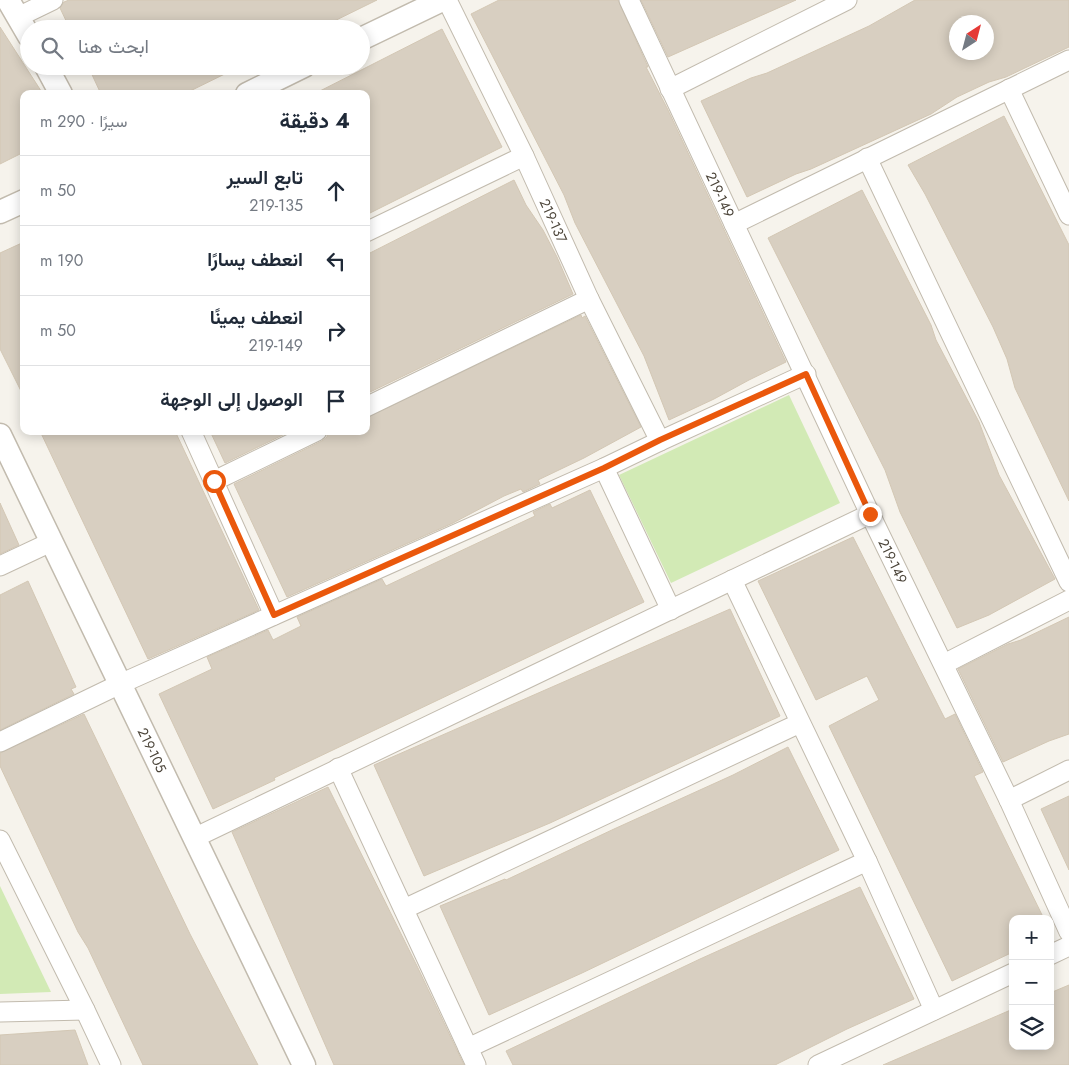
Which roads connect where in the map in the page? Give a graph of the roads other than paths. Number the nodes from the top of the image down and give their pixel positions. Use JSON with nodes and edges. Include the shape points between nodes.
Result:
{"nodes":[{"id":1,"x":52,"y":0,"type":"edge"},
{"id":2,"x":442,"y":0,"type":"edge"},
{"id":3,"x":446,"y":0,"type":"edge"},
{"id":4,"x":628,"y":0,"type":"edge"},
{"id":5,"x":847,"y":0,"type":"edge"},
{"id":6,"x":18,"y":18,"type":"edge"},
{"id":7,"x":370,"y":35,"type":"edge"},
{"id":8,"x":1069,"y":60,"type":"edge"},
{"id":9,"x":51,"y":75,"type":"edge"},
{"id":10,"x":286,"y":75,"type":"edge"},
{"id":11,"x":670,"y":89,"type":"junction"},
{"id":12,"x":1009,"y":89,"type":"junction"},
{"id":13,"x":59,"y":90,"type":"edge"},
{"id":14,"x":255,"y":90,"type":"edge"},
{"id":15,"x":524,"y":156,"type":"junction"},
{"id":16,"x":867,"y":158,"type":"junction"},
{"id":17,"x":20,"y":203,"type":"edge"},
{"id":18,"x":0,"y":212,"type":"edge"},
{"id":19,"x":1069,"y":215,"type":"edge"},
{"id":20,"x":734,"y":224,"type":"junction"},
{"id":21,"x":370,"y":230,"type":"edge"},
{"id":22,"x":589,"y":299,"type":"junction"},
{"id":23,"x":806,"y":374,"type":"junction"},
{"id":24,"x":370,"y":405,"type":"edge"},
{"id":25,"x":0,"y":435,"type":"edge"},
{"id":26,"x":193,"y":435,"type":"edge"},
{"id":27,"x":308,"y":435,"type":"edge"},
{"id":28,"x":660,"y":440,"type":"junction"},
{"id":29,"x":604,"y":468,"type":"junction"},
{"id":30,"x":214,"y":481,"type":"junction"},
{"id":31,"x":870,"y":514,"type":"junction"},
{"id":32,"x":51,"y":542,"type":"junction"},
{"id":33,"x":0,"y":566,"type":"edge"},
{"id":34,"x":732,"y":580,"type":"junction"},
{"id":35,"x":1069,"y":582,"type":"edge"},
{"id":36,"x":1069,"y":600,"type":"edge"},
{"id":37,"x":671,"y":610,"type":"junction"},
{"id":38,"x":274,"y":615,"type":"junction"},
{"id":39,"x":944,"y":664,"type":"junction"},
{"id":40,"x":120,"y":684,"type":"junction"},
{"id":41,"x":800,"y":723,"type":"junction"},
{"id":42,"x":0,"y":742,"type":"edge"},
{"id":43,"x":338,"y":768,"type":"junction"},
{"id":44,"x":1069,"y":770,"type":"edge"},
{"id":45,"x":1008,"y":800,"type":"junction"},
{"id":46,"x":194,"y":838,"type":"junction"},
{"id":47,"x":0,"y":840,"type":"edge"},
{"id":48,"x":866,"y":861,"type":"junction"},
{"id":49,"x":404,"y":909,"type":"junction"},
{"id":50,"x":1069,"y":932,"type":"edge"},
{"id":51,"x":1069,"y":946,"type":"edge"},
{"id":52,"x":1054,"y":953,"type":"edge"},
{"id":53,"x":1009,"y":975,"type":"edge"},
{"id":54,"x":86,"y":1010,"type":"junction"},
{"id":55,"x":934,"y":1010,"type":"junction"},
{"id":56,"x":0,"y":1012,"type":"edge"},
{"id":57,"x":468,"y":1048,"type":"junction"},
{"id":58,"x":852,"y":1058,"type":"edge"},
{"id":59,"x":111,"y":1065,"type":"edge"},
{"id":60,"x":304,"y":1065,"type":"edge"},
{"id":61,"x":476,"y":1065,"type":"edge"},
{"id":62,"x":818,"y":1065,"type":"edge"}],
"edges":[{"from":1,"to":6,"type":"street"},
{"from":2,"to":7,"type":"street"},
{"from":3,"to":15,"type":"street","name":"219-137"},
{"from":4,"to":11,"type":"street","name":"219-149"},
{"from":5,"to":11,"type":"street"},
{"from":8,"to":12,"type":"street"},
{"from":9,"to":13,"type":"street"},
{"from":10,"to":14,"type":"street"},
{"from":11,"to":20,"type":"street","name":"219-149"},
{"from":12,"to":16,"type":"street"},
{"from":12,"to":19,"type":"street"},
{"from":15,"to":21,"type":"street"},
{"from":15,"to":22,"type":"street","name":"219-137"},
{"from":16,"to":20,"type":"street"},
{"from":16,"to":35,"type":"street"},
{"from":17,"to":18,"type":"street"},
{"from":20,"to":23,"type":"street","name":"219-149"},
{"from":22,"to":24,"type":"street"},
{"from":22,"to":28,"type":"street","name":"219-137"},
{"from":23,"to":28,"type":"street"},
{"from":23,"to":31,"type":"street","name":"219-149"},
{"from":25,"to":32,"type":"street","name":"219-105"},
{"from":26,"to":30,"type":"street"},
{"from":27,"to":30,"type":"street"},
{"from":28,"to":29,"type":"street"},
{"from":29,"to":37,"type":"street"},
{"from":29,"to":38,"type":"street"},
{"from":30,"to":38,"type":"street"},
{"from":31,"to":34,"type":"street"},
{"from":31,"to":39,"type":"street","name":"219-149"},
{"from":32,"to":33,"type":"street"},
{"from":32,"to":40,"type":"street","name":"219-105"},
{"from":34,"to":37,"type":"street"},
{"from":34,"to":41,"type":"street"},
{"from":36,"to":39,"type":"street"},
{"from":37,"to":43,"type":"street"},
{"from":38,"to":40,"type":"street"},
{"from":39,"to":45,"type":"street","name":"219-149"},
{"from":40,"to":42,"type":"street"},
{"from":40,"to":46,"type":"street","name":"219-105"},
{"from":41,"to":48,"type":"street"},
{"from":41,"to":49,"type":"street"},
{"from":43,"to":46,"type":"street"},
{"from":43,"to":49,"type":"street"},
{"from":44,"to":45,"type":"street"},
{"from":45,"to":50,"type":"street","name":"219-149"},
{"from":46,"to":60,"type":"street","name":"219-105"},
{"from":47,"to":54,"type":"street"},
{"from":48,"to":55,"type":"street"},
{"from":48,"to":57,"type":"street"},
{"from":49,"to":57,"type":"street"},
{"from":51,"to":52,"type":"street"},
{"from":53,"to":55,"type":"street"},
{"from":54,"to":56,"type":"street"},
{"from":54,"to":59,"type":"street"},
{"from":55,"to":58,"type":"street"},
{"from":57,"to":61,"type":"street"},
{"from":58,"to":62,"type":"street"}]}
